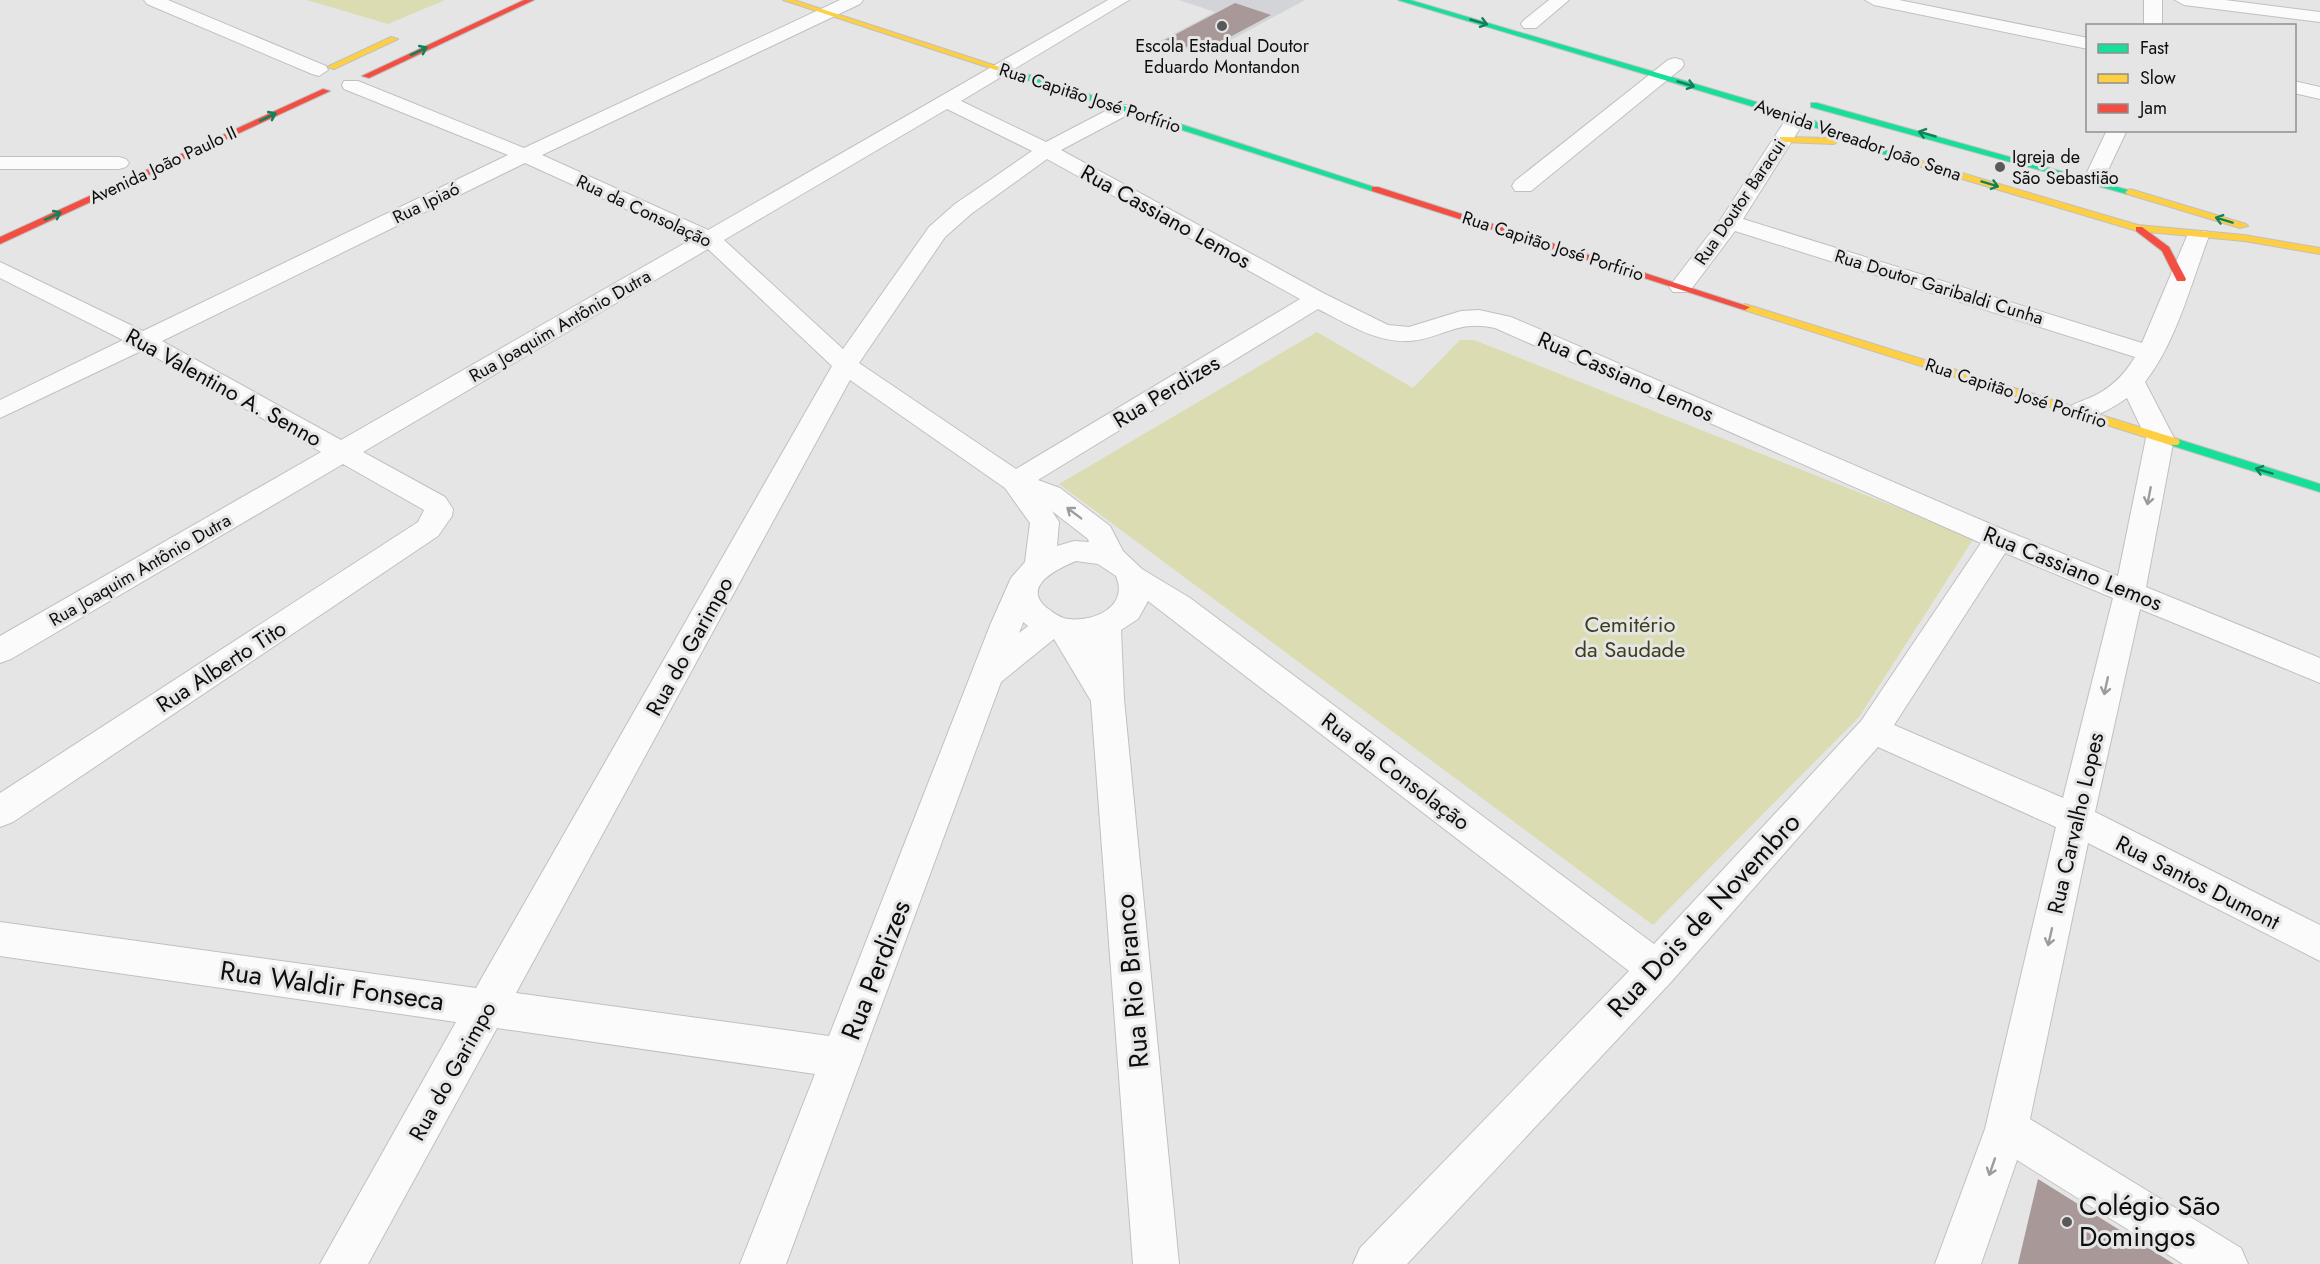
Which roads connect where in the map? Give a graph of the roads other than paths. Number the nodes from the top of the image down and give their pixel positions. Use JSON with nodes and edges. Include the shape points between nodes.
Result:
{"nodes":[{"id":1,"x":153,"y":0,"type":"edge"},
{"id":2,"x":530,"y":0,"type":"edge"},
{"id":3,"x":787,"y":0,"type":"edge"},
{"id":4,"x":854,"y":0,"type":"edge"},
{"id":5,"x":1120,"y":0,"type":"edge"},
{"id":6,"x":1402,"y":0,"type":"edge"},
{"id":7,"x":1442,"y":0,"type":"edge"},
{"id":8,"x":1560,"y":0,"type":"edge"},
{"id":9,"x":1874,"y":0,"type":"edge"},
{"id":10,"x":2153,"y":0,"type":"edge"},
{"id":11,"x":2184,"y":0,"type":"edge"},
{"id":12,"x":2300,"y":0,"type":"edge"},
{"id":13,"x":826,"y":12,"type":"junction"},
{"id":14,"x":2315,"y":16,"type":"edge"},
{"id":15,"x":1530,"y":24,"type":"junction"},
{"id":16,"x":2152,"y":24,"type":"edge"},
{"id":17,"x":407,"y":33,"type":"dead end"},
{"id":18,"x":1597,"y":43,"type":"dead end"},
{"id":19,"x":2086,"y":44,"type":"edge"},
{"id":20,"x":1668,"y":66,"type":"junction"},
{"id":21,"x":999,"y":69,"type":"junction"},
{"id":22,"x":314,"y":75,"type":"junction"},
{"id":23,"x":358,"y":81,"type":"junction"},
{"id":24,"x":2296,"y":87,"type":"edge"},
{"id":25,"x":326,"y":91,"type":"junction"},
{"id":26,"x":2320,"y":93,"type":"edge"},
{"id":27,"x":945,"y":100,"type":"junction"},
{"id":28,"x":1124,"y":109,"type":"junction"},
{"id":29,"x":1800,"y":110,"type":"junction"},
{"id":30,"x":1884,"y":122,"type":"junction"},
{"id":31,"x":1839,"y":132,"type":"junction"},
{"id":32,"x":2116,"y":132,"type":"edge"},
{"id":33,"x":1783,"y":140,"type":"junction"},
{"id":34,"x":1872,"y":149,"type":"junction"},
{"id":35,"x":1046,"y":150,"type":"junction"},
{"id":36,"x":525,"y":155,"type":"junction"},
{"id":37,"x":124,"y":161,"type":"joint"},
{"id":38,"x":0,"y":163,"type":"edge"},
{"id":39,"x":87,"y":177,"type":"dead end"},
{"id":40,"x":2094,"y":181,"type":"junction"},
{"id":41,"x":1523,"y":186,"type":"dead end"},
{"id":42,"x":2185,"y":208,"type":"junction"},
{"id":43,"x":1730,"y":222,"type":"junction"},
{"id":44,"x":2137,"y":228,"type":"junction"},
{"id":45,"x":2198,"y":236,"type":"junction"},
{"id":46,"x":710,"y":239,"type":"junction"},
{"id":47,"x":0,"y":241,"type":"edge"},
{"id":48,"x":2320,"y":250,"type":"edge"},
{"id":49,"x":0,"y":269,"type":"edge"},
{"id":50,"x":2181,"y":279,"type":"junction"},
{"id":51,"x":1681,"y":287,"type":"junction"},
{"id":52,"x":1317,"y":299,"type":"junction"},
{"id":53,"x":144,"y":341,"type":"junction"},
{"id":54,"x":2148,"y":353,"type":"junction"},
{"id":55,"x":845,"y":365,"type":"junction"},
{"id":56,"x":2132,"y":382,"type":"junction"},
{"id":57,"x":0,"y":410,"type":"edge"},
{"id":58,"x":2078,"y":412,"type":"junction"},
{"id":59,"x":2160,"y":438,"type":"junction"},
{"id":60,"x":342,"y":453,"type":"junction"},
{"id":61,"x":1016,"y":482,"type":"junction"},
{"id":62,"x":2320,"y":488,"type":"edge"},
{"id":63,"x":438,"y":516,"type":"joint"},
{"id":64,"x":1999,"y":538,"type":"junction"},
{"id":65,"x":1122,"y":567,"type":"junction"},
{"id":66,"x":1031,"y":576,"type":"junction"},
{"id":67,"x":2130,"y":591,"type":"junction"},
{"id":68,"x":1105,"y":626,"type":"junction"},
{"id":69,"x":1057,"y":628,"type":"junction"},
{"id":70,"x":0,"y":651,"type":"edge"},
{"id":71,"x":2320,"y":671,"type":"edge"},
{"id":72,"x":988,"y":676,"type":"junction"},
{"id":73,"x":1107,"y":699,"type":"junction"},
{"id":74,"x":1873,"y":730,"type":"junction"},
{"id":75,"x":0,"y":812,"type":"edge"},
{"id":76,"x":2077,"y":820,"type":"junction"},
{"id":77,"x":0,"y":939,"type":"edge"},
{"id":78,"x":2320,"y":944,"type":"edge"},
{"id":79,"x":1657,"y":969,"type":"junction"},
{"id":80,"x":487,"y":1008,"type":"junction"},
{"id":81,"x":842,"y":1058,"type":"junction"},
{"id":82,"x":2006,"y":1129,"type":"junction"},
{"id":83,"x":343,"y":1264,"type":"edge"},
{"id":84,"x":763,"y":1264,"type":"edge"},
{"id":85,"x":1156,"y":1264,"type":"edge"},
{"id":86,"x":1376,"y":1264,"type":"edge"},
{"id":87,"x":1958,"y":1264,"type":"edge"},
{"id":88,"x":2225,"y":1264,"type":"edge"}],
"edges":[{"from":1,"to":22,"type":"street"},
{"from":23,"to":2,"type":"main road","one_way":true},
{"from":3,"to":13,"type":"main road","name":"Rua Capitão José Porfírio"},
{"from":4,"to":13,"type":"street","name":"Rua Ipiaó"},
{"from":5,"to":21,"type":"street","name":"Rua Joaquim Antônio Dutra"},
{"from":6,"to":20,"type":"main road","name":"Avenida Vereador João Sena","one_way":true},
{"from":7,"to":15,"type":"main road"},
{"from":8,"to":15,"type":"street"},
{"from":9,"to":19,"type":"street"},
{"from":10,"to":16,"type":"street"},
{"from":11,"to":14,"type":"street"},
{"from":12,"to":14,"type":"street"},
{"from":13,"to":21,"type":"main road","name":"Rua Capitão José Porfírio"},
{"from":13,"to":36,"type":"street","name":"Rua Ipiaó"},
{"from":15,"to":18,"type":"main road"},
{"from":17,"to":22,"type":"main road"},
{"from":20,"to":29,"type":"main road","name":"Avenida Vereador João Sena","one_way":true},
{"from":20,"to":41,"type":"street"},
{"from":21,"to":27,"type":"street","name":"Rua Joaquim Antônio Dutra"},
{"from":21,"to":28,"type":"main road","name":"Rua Capitão José Porfírio"},
{"from":22,"to":23,"type":"main road","via":[[354,65],[366,71]]},
{"from":22,"to":25,"type":"main road","via":[[306,88]]},
{"from":23,"to":25,"type":"main road","name":"Avenida João Paulo II"},
{"from":23,"to":36,"type":"street","name":"Rua da Consolação"},
{"from":24,"to":26,"type":"street"},
{"from":47,"to":25,"type":"main road","name":"Avenida João Paulo II","one_way":true},
{"from":27,"to":35,"type":"street","name":"Rua Cassiano Lemos"},
{"from":27,"to":46,"type":"street","name":"Rua Joaquim Antônio Dutra"},
{"from":28,"to":35,"type":"street","name":"Rua do Garimpo"},
{"from":28,"to":51,"type":"main road","name":"Rua Capitão José Porfírio"},
{"from":29,"to":30,"type":"main road","name":"Avenida Vereador João Sena"},
{"from":29,"to":31,"type":"main road","name":"Avenida Vereador João Sena"},
{"from":29,"to":33,"type":"street","name":"Rua Doutor Baracui"},
{"from":30,"to":31,"type":"main road","via":[[1846,121]]},
{"from":40,"to":30,"type":"main road","name":"Avenida Vereador João Sena","one_way":true},
{"from":31,"to":34,"type":"main road","name":"Avenida Vereador João Sena"},
{"from":32,"to":40,"type":"street"},
{"from":33,"to":34,"type":"main road","via":[[1822,138]]},
{"from":33,"to":43,"type":"street","name":"Rua Doutor Baracui"},
{"from":34,"to":44,"type":"main road","name":"Avenida Vereador João Sena","one_way":true},
{"from":35,"to":52,"type":"street","name":"Rua Cassiano Lemos"},
{"from":35,"to":55,"type":"street","name":"Rua do Garimpo","via":[[937,232]]},
{"from":36,"to":46,"type":"street","name":"Rua da Consolação"},
{"from":36,"to":53,"type":"street","name":"Rua Ipiaó"},
{"from":37,"to":38,"type":"street"},
{"from":37,"to":39,"type":"main road","name":"Avenida João Paulo II"},
{"from":40,"to":42,"type":"main road","name":"Avenida Vereador João Sena"},
{"from":42,"to":45,"type":"main road","via":[[2197,218]]},
{"from":48,"to":42,"type":"main road","name":"Avenida Vereador João Sena","one_way":true},
{"from":43,"to":51,"type":"street","name":"Rua Doutor Baracui"},
{"from":43,"to":54,"type":"street","name":"Rua Doutor Garibaldi Cunha"},
{"from":44,"to":45,"type":"main road","name":"Avenida Vereador João Sena"},
{"from":44,"to":50,"type":"main road","via":[[2158,238],[2169,249]]},
{"from":45,"to":48,"type":"main road","name":"Avenida Vereador João Sena","via":[[2244,238]]},
{"from":45,"to":50,"type":"street"},
{"from":46,"to":55,"type":"street","name":"Rua da Consolação"},
{"from":46,"to":60,"type":"street","name":"Rua Joaquim Antônio Dutra"},
{"from":49,"to":53,"type":"street","name":"Rua Valentino A. Senno"},
{"from":50,"to":54,"type":"street"},
{"from":51,"to":58,"type":"main road","name":"Rua Capitão José Porfírio"},
{"from":52,"to":61,"type":"street","name":"Rua Perdizes"},
{"from":52,"to":64,"type":"street","name":"Rua Cassiano Lemos","via":[[1394,334],[1411,334],[1461,318],[1502,322]]},
{"from":53,"to":57,"type":"street","name":"Rua Ipiaó"},
{"from":53,"to":60,"type":"street","name":"Rua Valentino A. Senno"},
{"from":54,"to":56,"type":"street"},
{"from":55,"to":61,"type":"street","name":"Rua da Consolação"},
{"from":55,"to":80,"type":"street","name":"Rua do Garimpo"},
{"from":56,"to":58,"type":"street","via":[[2096,406]]},
{"from":56,"to":59,"type":"street"},
{"from":58,"to":59,"type":"main road","name":"Rua Capitão José Porfírio"},
{"from":62,"to":59,"type":"main road","name":"Rua Capitão José Porfírio","one_way":true},
{"from":59,"to":67,"type":"street","name":"Rua Carvalho Lopes","one_way":true},
{"from":60,"to":63,"type":"street","name":"Rua Valentino A. Senno","via":[[435,504]]},
{"from":60,"to":70,"type":"street","name":"Rua Joaquim Antônio Dutra"},
{"from":65,"to":61,"type":"street","name":"Rua da Consolação","one_way":true,"via":[[1100,533],[1050,495]]},
{"from":61,"to":66,"type":"street","name":"Rua da Consolação","via":[[1045,522]]},
{"from":63,"to":75,"type":"street","name":"Rua Alberto Tito","via":[[428,530]]},
{"from":64,"to":67,"type":"street","name":"Rua Cassiano Lemos"},
{"from":64,"to":74,"type":"street","name":"Rua Dois de Novembro"},
{"from":65,"to":66,"type":"street","via":[[1093,552],[1074,551],[1056,555]]},
{"from":65,"to":68,"type":"street","via":[[1136,591],[1132,605]]},
{"from":65,"to":79,"type":"street","name":"Rua da Consolação","via":[[1179,606]]},
{"from":66,"to":69,"type":"street","via":[[1023,599],[1028,610]]},
{"from":66,"to":72,"type":"street","name":"Rua Perdizes","via":[[1007,623]]},
{"from":67,"to":71,"type":"street","name":"Rua Cassiano Lemos"},
{"from":67,"to":76,"type":"street","name":"Rua Carvalho Lopes","one_way":true},
{"from":68,"to":69,"type":"street","via":[[1085,631]]},
{"from":68,"to":73,"type":"street","name":"Rua Rio Branco"},
{"from":69,"to":72,"type":"street","name":"Rua Perdizes"},
{"from":69,"to":73,"type":"street","name":"Rua Rio Branco"},
{"from":72,"to":81,"type":"street","name":"Rua Perdizes"},
{"from":73,"to":85,"type":"street","name":"Rua Rio Branco"},
{"from":74,"to":76,"type":"street","name":"Rua Santos Dumont"},
{"from":74,"to":79,"type":"street","name":"Rua Dois de Novembro"},
{"from":76,"to":78,"type":"street","name":"Rua Santos Dumont"},
{"from":76,"to":82,"type":"street","name":"Rua Carvalho Lopes","one_way":true},
{"from":77,"to":80,"type":"street","name":"Rua Waldir Fonseca"},
{"from":79,"to":86,"type":"street","name":"Rua Dois de Novembro"},
{"from":80,"to":81,"type":"street","name":"Rua Waldir Fonseca"},
{"from":80,"to":83,"type":"street","name":"Rua do Garimpo"},
{"from":81,"to":84,"type":"street","name":"Rua Perdizes"},
{"from":82,"to":87,"type":"street","name":"Rua Carvalho Lopes","one_way":true},
{"from":82,"to":88,"type":"street"}]}
